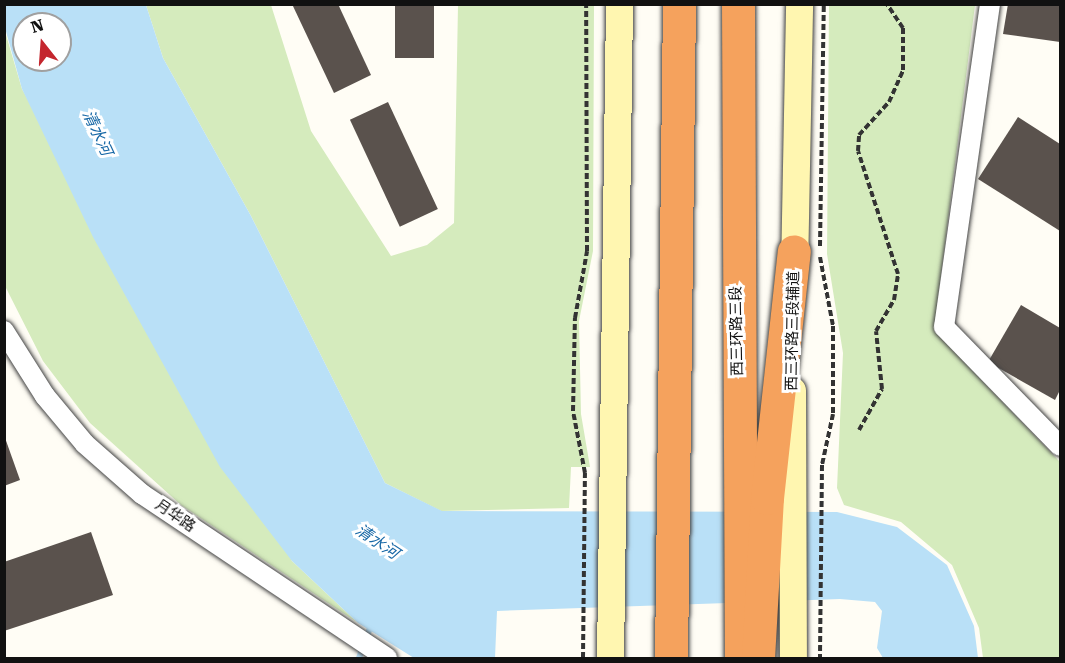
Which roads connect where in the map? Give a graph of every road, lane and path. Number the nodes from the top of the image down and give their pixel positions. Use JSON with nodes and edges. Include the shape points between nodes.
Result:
{"nodes":[{"id":1,"x":586,"y":4,"type":"edge"},
{"id":2,"x":619,"y":4,"type":"edge"},
{"id":3,"x":679,"y":4,"type":"edge"},
{"id":4,"x":738,"y":4,"type":"edge"},
{"id":5,"x":799,"y":4,"type":"edge"},
{"id":6,"x":824,"y":4,"type":"edge"},
{"id":7,"x":887,"y":4,"type":"edge"},
{"id":8,"x":990,"y":4,"type":"edge"},
{"id":9,"x":794,"y":251,"type":"joint"},
{"id":10,"x":4,"y":331,"type":"edge"},
{"id":11,"x":859,"y":430,"type":"dead end"},
{"id":12,"x":1060,"y":446,"type":"edge"},
{"id":13,"x":598,"y":496,"type":"junction"},
{"id":14,"x":766,"y":499,"type":"junction"},
{"id":15,"x":766,"y":613,"type":"junction"},
{"id":16,"x":597,"y":621,"type":"junction"},
{"id":17,"x":387,"y":658,"type":"edge"},
{"id":18,"x":583,"y":658,"type":"edge"},
{"id":19,"x":610,"y":658,"type":"edge"},
{"id":20,"x":671,"y":658,"type":"edge"},
{"id":21,"x":741,"y":658,"type":"edge"},
{"id":22,"x":758,"y":658,"type":"edge"},
{"id":23,"x":793,"y":658,"type":"edge"},
{"id":24,"x":820,"y":658,"type":"edge"}],
"edges":[{"from":1,"to":13,"type":"path","via":[[587,251],[575,318],[573,411]]},
{"from":2,"to":13,"type":"main road"},
{"from":3,"to":20,"type":"highway"},
{"from":4,"to":14,"type":"highway","name":"西三环路三段"},
{"from":5,"to":9,"type":"main road","name":"西三环路三段辅道"},
{"from":6,"to":24,"type":"path","via":[[820,257],[833,326],[833,414],[822,465]]},
{"from":7,"to":11,"type":"path","via":[[903,28],[903,70],[890,102],[859,135],[858,151],[898,274],[894,300],[876,331],[882,389]]},
{"from":8,"to":12,"type":"street","via":[[944,327]]},
{"from":9,"to":14,"type":"highway"},
{"from":10,"to":17,"type":"street","name":"月华路","via":[[45,396],[85,444],[142,494]]},
{"from":13,"to":16,"type":"main road"},
{"from":13,"to":16,"type":"path"},
{"from":14,"to":15,"type":"highway","name":"西三环路三段"},
{"from":14,"to":15,"type":"main road"},
{"from":15,"to":21,"type":"highway","name":"西三环路三段"},
{"from":15,"to":22,"type":"highway"},
{"from":15,"to":23,"type":"main road"},
{"from":16,"to":18,"type":"path"},
{"from":16,"to":19,"type":"main road"}]}
